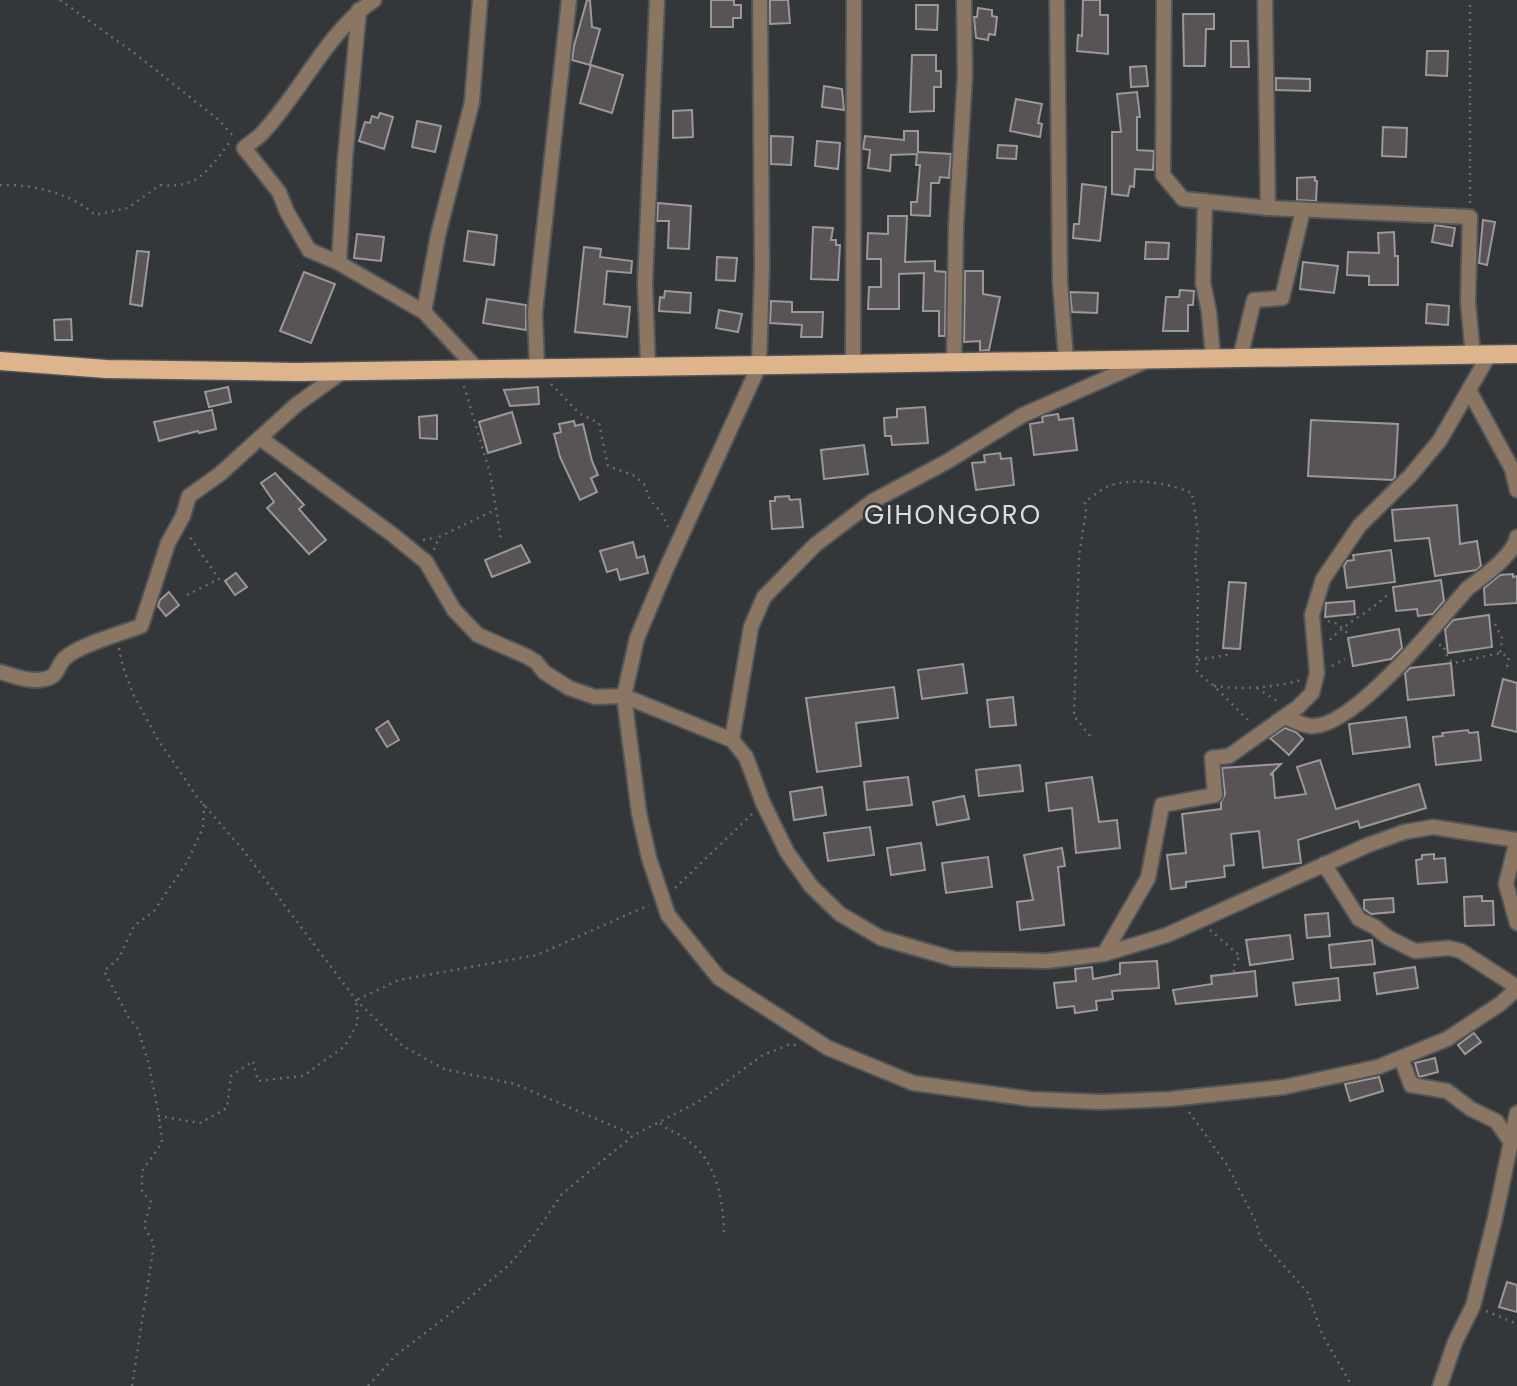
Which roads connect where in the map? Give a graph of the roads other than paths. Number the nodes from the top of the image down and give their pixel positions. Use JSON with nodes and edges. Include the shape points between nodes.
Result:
{"nodes":[{"id":1,"x":374,"y":0,"type":"edge"},
{"id":2,"x":480,"y":0,"type":"edge"},
{"id":3,"x":569,"y":0,"type":"edge"},
{"id":4,"x":657,"y":0,"type":"edge"},
{"id":5,"x":760,"y":0,"type":"edge"},
{"id":6,"x":854,"y":0,"type":"edge"},
{"id":7,"x":964,"y":0,"type":"edge"},
{"id":8,"x":1057,"y":0,"type":"edge"},
{"id":9,"x":1164,"y":0,"type":"edge"},
{"id":10,"x":1265,"y":0,"type":"edge"},
{"id":11,"x":359,"y":10,"type":"junction"},
{"id":12,"x":1205,"y":201,"type":"junction"},
{"id":13,"x":1268,"y":208,"type":"junction"},
{"id":14,"x":1303,"y":210,"type":"junction"},
{"id":15,"x":339,"y":262,"type":"junction"},
{"id":16,"x":424,"y":312,"type":"junction"},
{"id":17,"x":1517,"y":354,"type":"edge"},
{"id":18,"x":1481,"y":355,"type":"junction"},
{"id":19,"x":1213,"y":358,"type":"junction"},
{"id":20,"x":1240,"y":358,"type":"junction"},
{"id":21,"x":1066,"y":359,"type":"junction"},
{"id":22,"x":0,"y":360,"type":"edge"},
{"id":23,"x":1149,"y":360,"type":"junction"},
{"id":24,"x":954,"y":362,"type":"junction"},
{"id":25,"x":853,"y":364,"type":"junction"},
{"id":26,"x":648,"y":366,"type":"junction"},
{"id":27,"x":759,"y":366,"type":"junction"},
{"id":28,"x":537,"y":368,"type":"junction"},
{"id":29,"x":471,"y":371,"type":"junction"},
{"id":30,"x":342,"y":372,"type":"junction"},
{"id":31,"x":1469,"y":390,"type":"junction"},
{"id":32,"x":260,"y":438,"type":"junction"},
{"id":33,"x":1517,"y":490,"type":"edge"},
{"id":34,"x":1517,"y":537,"type":"edge"},
{"id":35,"x":0,"y":672,"type":"edge"},
{"id":36,"x":624,"y":696,"type":"junction"},
{"id":37,"x":1289,"y":714,"type":"junction"},
{"id":38,"x":732,"y":740,"type":"junction"},
{"id":39,"x":1517,"y":840,"type":"edge"},
{"id":40,"x":1324,"y":864,"type":"junction"},
{"id":41,"x":1517,"y":923,"type":"edge"},
{"id":42,"x":1104,"y":954,"type":"junction"},
{"id":43,"x":1517,"y":988,"type":"edge"},
{"id":44,"x":1401,"y":1058,"type":"junction"},
{"id":45,"x":1516,"y":1120,"type":"edge"},
{"id":46,"x":1511,"y":1142,"type":"junction"},
{"id":47,"x":1440,"y":1386,"type":"edge"}],
"edges":[{"from":1,"to":11,"type":"street"},
{"from":2,"to":16,"type":"street","via":[[472,102],[438,235]]},
{"from":3,"to":28,"type":"street","via":[[535,312]]},
{"from":4,"to":26,"type":"street","via":[[645,283]]},
{"from":5,"to":27,"type":"street"},
{"from":6,"to":25,"type":"street"},
{"from":7,"to":24,"type":"street"},
{"from":8,"to":21,"type":"street","via":[[1060,282]]},
{"from":9,"to":12,"type":"street","via":[[1163,175],[1183,199]]},
{"from":10,"to":13,"type":"street"},
{"from":11,"to":15,"type":"street"},
{"from":11,"to":15,"type":"street","via":[[263,133],[239,142],[279,192],[309,250]]},
{"from":12,"to":13,"type":"street"},
{"from":12,"to":19,"type":"street","via":[[1203,283]]},
{"from":13,"to":14,"type":"street"},
{"from":14,"to":18,"type":"street","via":[[1470,217],[1468,302]]},
{"from":14,"to":20,"type":"street","via":[[1282,298],[1254,300]]},
{"from":15,"to":16,"type":"street"},
{"from":16,"to":29,"type":"street"},
{"from":17,"to":18,"type":"main road"},
{"from":18,"to":20,"type":"main road"},
{"from":18,"to":31,"type":"street"},
{"from":19,"to":20,"type":"main road"},
{"from":19,"to":23,"type":"main road"},
{"from":21,"to":23,"type":"main road"},
{"from":21,"to":24,"type":"main road"},
{"from":22,"to":30,"type":"main road","via":[[106,369]]},
{"from":23,"to":38,"type":"street","via":[[1023,415],[873,501],[815,545],[764,597],[751,627]]},
{"from":24,"to":25,"type":"main road"},
{"from":25,"to":27,"type":"main road"},
{"from":26,"to":27,"type":"main road"},
{"from":26,"to":28,"type":"main road"},
{"from":27,"to":36,"type":"street","via":[[637,638]]},
{"from":28,"to":29,"type":"main road"},
{"from":29,"to":30,"type":"main road"},
{"from":30,"to":32,"type":"street"},
{"from":31,"to":33,"type":"street","via":[[1512,469]]},
{"from":31,"to":37,"type":"street","via":[[1440,440],[1360,525],[1323,579],[1312,615],[1317,673],[1312,693]]},
{"from":32,"to":35,"type":"street","via":[[190,496],[167,543],[141,625],[64,659],[58,673],[48,678],[35,681]]},
{"from":32,"to":36,"type":"street","via":[[429,566],[454,610],[478,635],[526,656],[569,688],[595,697]]},
{"from":34,"to":37,"type":"street","via":[[1515,546],[1339,719],[1310,726]]},
{"from":36,"to":38,"type":"street"},
{"from":36,"to":44,"type":"street","via":[[639,813],[668,915],[719,978],[828,1048],[912,1083],[1031,1099],[1101,1102],[1283,1087]]},
{"from":37,"to":42,"type":"street","via":[[1229,756],[1212,758],[1215,794],[1161,805],[1148,878]]},
{"from":38,"to":42,"type":"street","via":[[746,757],[786,852],[811,886],[840,914],[881,938],[954,959],[1047,961]]},
{"from":39,"to":40,"type":"street","via":[[1425,827]]},
{"from":39,"to":41,"type":"street","via":[[1506,884]]},
{"from":40,"to":42,"type":"street","via":[[1167,935]]},
{"from":40,"to":43,"type":"street","via":[[1359,919],[1415,951],[1461,951]]},
{"from":43,"to":44,"type":"street","via":[[1447,1039]]},
{"from":44,"to":46,"type":"street","via":[[1411,1085],[1447,1091],[1496,1121]]},
{"from":45,"to":46,"type":"street"},
{"from":46,"to":47,"type":"street","via":[[1473,1306]]}]}
